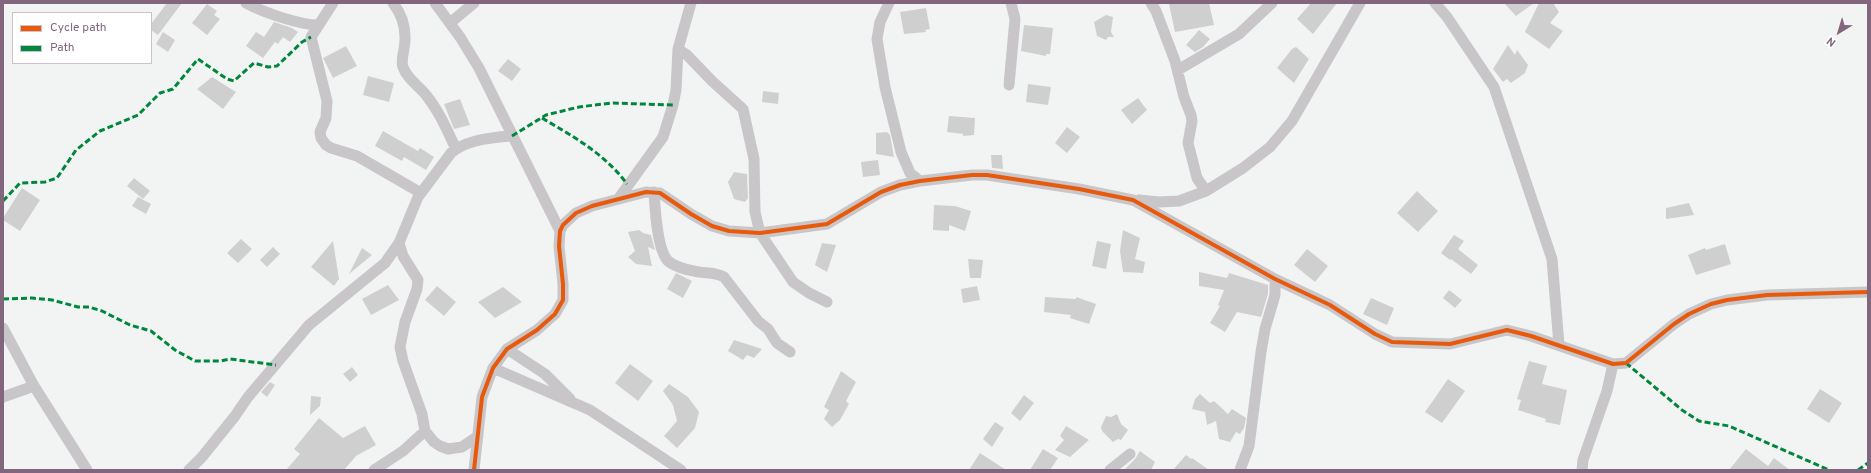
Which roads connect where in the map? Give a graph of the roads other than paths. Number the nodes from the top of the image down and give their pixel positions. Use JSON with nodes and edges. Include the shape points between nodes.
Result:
{"nodes":[{"id":1,"x":246,"y":3,"type":"edge"},
{"id":2,"x":333,"y":3,"type":"edge"},
{"id":3,"x":393,"y":3,"type":"edge"},
{"id":4,"x":435,"y":3,"type":"edge"},
{"id":5,"x":474,"y":3,"type":"edge"},
{"id":6,"x":691,"y":3,"type":"edge"},
{"id":7,"x":889,"y":3,"type":"edge"},
{"id":8,"x":1011,"y":3,"type":"edge"},
{"id":9,"x":1151,"y":3,"type":"edge"},
{"id":10,"x":1272,"y":3,"type":"edge"},
{"id":11,"x":1360,"y":3,"type":"edge"},
{"id":12,"x":1435,"y":3,"type":"edge"},
{"id":13,"x":450,"y":23,"type":"junction"},
{"id":14,"x":318,"y":25,"type":"junction"},
{"id":15,"x":678,"y":49,"type":"junction"},
{"id":16,"x":1178,"y":70,"type":"junction"},
{"id":17,"x":1009,"y":85,"type":"dead end"},
{"id":18,"x":512,"y":136,"type":"junction"},
{"id":19,"x":456,"y":149,"type":"junction"},
{"id":20,"x":920,"y":181,"type":"junction"},
{"id":21,"x":1206,"y":191,"type":"junction"},
{"id":22,"x":654,"y":192,"type":"junction"},
{"id":23,"x":421,"y":193,"type":"junction"},
{"id":24,"x":619,"y":198,"type":"junction"},
{"id":25,"x":1133,"y":200,"type":"junction"},
{"id":26,"x":560,"y":231,"type":"junction"},
{"id":27,"x":760,"y":233,"type":"junction"},
{"id":28,"x":399,"y":243,"type":"junction"},
{"id":29,"x":1275,"y":279,"type":"junction"},
{"id":30,"x":1868,"y":292,"type":"edge"},
{"id":31,"x":827,"y":302,"type":"dead end"},
{"id":32,"x":3,"y":328,"type":"edge"},
{"id":33,"x":1559,"y":344,"type":"junction"},
{"id":34,"x":507,"y":349,"type":"junction"},
{"id":35,"x":790,"y":352,"type":"dead end"},
{"id":36,"x":1613,"y":364,"type":"junction"},
{"id":37,"x":493,"y":368,"type":"junction"},
{"id":38,"x":34,"y":386,"type":"junction"},
{"id":39,"x":3,"y":397,"type":"edge"},
{"id":40,"x":573,"y":402,"type":"junction"},
{"id":41,"x":424,"y":431,"type":"junction"},
{"id":42,"x":478,"y":436,"type":"junction"},
{"id":43,"x":1130,"y":454,"type":"dead end"},
{"id":44,"x":476,"y":468,"type":"edge"},
{"id":45,"x":87,"y":470,"type":"edge"},
{"id":46,"x":189,"y":470,"type":"edge"},
{"id":47,"x":374,"y":470,"type":"edge"},
{"id":48,"x":681,"y":470,"type":"edge"},
{"id":49,"x":1110,"y":470,"type":"edge"},
{"id":50,"x":1240,"y":470,"type":"edge"},
{"id":51,"x":1582,"y":470,"type":"edge"}],
"edges":[{"from":1,"to":14,"type":"street","via":[[298,22]]},
{"from":2,"to":14,"type":"street"},
{"from":3,"to":19,"type":"street","via":[[404,22],[406,37],[403,67],[443,120]]},
{"from":4,"to":13,"type":"street"},
{"from":5,"to":13,"type":"street"},
{"from":6,"to":15,"type":"street"},
{"from":7,"to":20,"type":"street","via":[[880,22],[877,39],[885,87],[901,152],[910,173]]},
{"from":8,"to":17,"type":"street","via":[[1014,19]]},
{"from":9,"to":16,"type":"street"},
{"from":10,"to":16,"type":"street","via":[[1239,34]]},
{"from":11,"to":21,"type":"street","via":[[1292,121],[1270,147],[1243,168]]},
{"from":12,"to":33,"type":"street","via":[[1494,87],[1552,259]]},
{"from":13,"to":18,"type":"street","via":[[479,68]]},
{"from":14,"to":23,"type":"street","via":[[311,37],[328,112],[320,132],[321,138],[331,148],[357,156]]},
{"from":15,"to":24,"type":"street","via":[[676,90],[663,136]]},
{"from":15,"to":27,"type":"street","via":[[743,109],[754,159],[755,212]]},
{"from":16,"to":21,"type":"street","via":[[1192,121],[1188,143],[1198,178]]},
{"from":18,"to":19,"type":"street","via":[[484,139]]},
{"from":18,"to":26,"type":"street"},
{"from":19,"to":23,"type":"street","via":[[443,162]]},
{"from":20,"to":25,"type":"street","via":[[972,175],[1001,176]]},
{"from":20,"to":27,"type":"street","via":[[881,192],[828,224]]},
{"from":21,"to":25,"type":"street","via":[[1179,201]]},
{"from":22,"to":24,"type":"street"},
{"from":22,"to":27,"type":"street","via":[[712,226],[730,231]]},
{"from":22,"to":35,"type":"street","via":[[658,235],[667,260],[690,270],[716,273],[724,277],[758,321],[768,329],[777,344]]},
{"from":23,"to":28,"type":"street"},
{"from":24,"to":26,"type":"street","via":[[576,213],[567,220]]},
{"from":25,"to":29,"type":"street"},
{"from":26,"to":34,"type":"street","via":[[563,300],[555,314],[544,324]]},
{"from":27,"to":31,"type":"street","via":[[793,282]]},
{"from":28,"to":41,"type":"street","via":[[403,256],[418,280],[400,347],[422,414]]},
{"from":28,"to":46,"type":"street","via":[[386,263],[309,325]]},
{"from":29,"to":33,"type":"street","via":[[1330,306],[1392,342],[1450,344],[1508,330]]},
{"from":29,"to":50,"type":"street","via":[[1275,295],[1261,352],[1249,446]]},
{"from":30,"to":36,"type":"street","via":[[1774,295],[1711,304],[1674,324],[1626,363]]},
{"from":32,"to":38,"type":"street"},
{"from":33,"to":36,"type":"street"},
{"from":34,"to":37,"type":"street"},
{"from":34,"to":40,"type":"street","via":[[545,374]]},
{"from":36,"to":51,"type":"street"},
{"from":37,"to":40,"type":"street"},
{"from":37,"to":42,"type":"street","via":[[482,398]]},
{"from":38,"to":39,"type":"street"},
{"from":38,"to":45,"type":"street"},
{"from":40,"to":48,"type":"street","via":[[590,410]]},
{"from":41,"to":42,"type":"street","via":[[434,442],[448,449],[462,447]]},
{"from":41,"to":47,"type":"street","via":[[403,451]]},
{"from":42,"to":44,"type":"street"},
{"from":43,"to":49,"type":"street"}]}
